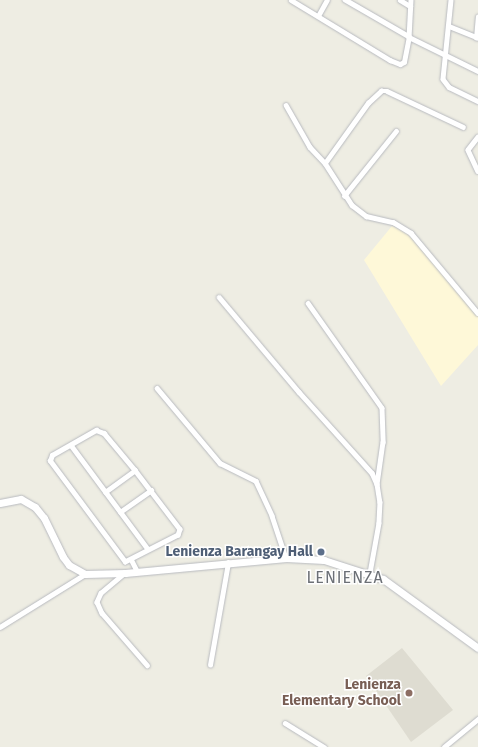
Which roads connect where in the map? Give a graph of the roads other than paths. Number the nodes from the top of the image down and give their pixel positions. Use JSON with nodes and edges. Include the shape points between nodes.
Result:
{"nodes":[{"id":1,"x":291,"y":0,"type":"edge"},
{"id":2,"x":327,"y":0,"type":"edge"},
{"id":3,"x":345,"y":0,"type":"edge"},
{"id":4,"x":400,"y":0,"type":"edge"},
{"id":5,"x":411,"y":0,"type":"edge"},
{"id":6,"x":451,"y":0,"type":"edge"},
{"id":7,"x":410,"y":6,"type":"junction"},
{"id":8,"x":318,"y":16,"type":"junction"},
{"id":9,"x":478,"y":17,"type":"edge"},
{"id":10,"x":449,"y":26,"type":"junction"},
{"id":11,"x":409,"y":37,"type":"junction"},
{"id":12,"x":477,"y":38,"type":"edge"},
{"id":13,"x":445,"y":54,"type":"junction"},
{"id":14,"x":478,"y":71,"type":"edge"},
{"id":15,"x":478,"y":101,"type":"edge"},
{"id":16,"x":286,"y":105,"type":"dead end"},
{"id":17,"x":463,"y":127,"type":"dead end"},
{"id":18,"x":396,"y":131,"type":"dead end"},
{"id":19,"x":478,"y":137,"type":"edge"},
{"id":20,"x":325,"y":163,"type":"junction"},
{"id":21,"x":478,"y":170,"type":"edge"},
{"id":22,"x":344,"y":196,"type":"junction"},
{"id":23,"x":219,"y":298,"type":"dead end"},
{"id":24,"x":308,"y":303,"type":"dead end"},
{"id":25,"x":478,"y":313,"type":"edge"},
{"id":26,"x":157,"y":388,"type":"dead end"},
{"id":27,"x":70,"y":445,"type":"junction"},
{"id":28,"x":135,"y":470,"type":"junction"},
{"id":29,"x":377,"y":484,"type":"junction"},
{"id":30,"x":151,"y":490,"type":"junction"},
{"id":31,"x":105,"y":492,"type":"junction"},
{"id":32,"x":0,"y":503,"type":"edge"},
{"id":33,"x":120,"y":512,"type":"junction"},
{"id":34,"x":148,"y":549,"type":"junction"},
{"id":35,"x":286,"y":558,"type":"junction"},
{"id":36,"x":131,"y":559,"type":"junction"},
{"id":37,"x":125,"y":562,"type":"junction"},
{"id":38,"x":228,"y":563,"type":"junction"},
{"id":39,"x":131,"y":572,"type":"junction"},
{"id":40,"x":370,"y":573,"type":"junction"},
{"id":41,"x":85,"y":574,"type":"junction"},
{"id":42,"x":0,"y":627,"type":"edge"},
{"id":43,"x":478,"y":648,"type":"edge"},
{"id":44,"x":147,"y":665,"type":"dead end"},
{"id":45,"x":210,"y":665,"type":"dead end"},
{"id":46,"x":478,"y":719,"type":"edge"},
{"id":47,"x":285,"y":723,"type":"dead end"},
{"id":48,"x":324,"y":747,"type":"edge"},
{"id":49,"x":444,"y":747,"type":"edge"}],
"edges":[{"from":1,"to":8,"type":"street"},
{"from":2,"to":8,"type":"street"},
{"from":3,"to":11,"type":"street"},
{"from":4,"to":7,"type":"street"},
{"from":5,"to":7,"type":"street"},
{"from":6,"to":10,"type":"street"},
{"from":7,"to":11,"type":"street"},
{"from":8,"to":11,"type":"street","via":[[400,64],[404,62]]},
{"from":9,"to":12,"type":"street"},
{"from":10,"to":12,"type":"street"},
{"from":10,"to":13,"type":"street"},
{"from":11,"to":13,"type":"street"},
{"from":13,"to":14,"type":"street"},
{"from":13,"to":15,"type":"street","via":[[445,83]]},
{"from":16,"to":20,"type":"street","via":[[310,147]]},
{"from":17,"to":20,"type":"street","via":[[387,91],[381,91],[368,103]]},
{"from":18,"to":22,"type":"street"},
{"from":19,"to":21,"type":"street","via":[[468,150]]},
{"from":20,"to":22,"type":"street"},
{"from":22,"to":25,"type":"street","via":[[360,213],[393,222],[411,233]]},
{"from":23,"to":29,"type":"street","via":[[298,392],[346,443]]},
{"from":24,"to":29,"type":"street","via":[[382,408],[384,436]]},
{"from":26,"to":35,"type":"street","via":[[220,463],[256,481],[272,516]]},
{"from":27,"to":28,"type":"street","via":[[92,431],[101,431]]},
{"from":27,"to":31,"type":"street"},
{"from":27,"to":37,"type":"street","via":[[52,455],[51,464]]},
{"from":28,"to":30,"type":"street"},
{"from":28,"to":31,"type":"street"},
{"from":29,"to":40,"type":"street","via":[[379,523]]},
{"from":30,"to":33,"type":"street"},
{"from":30,"to":34,"type":"street","via":[[180,529],[178,535]]},
{"from":31,"to":33,"type":"street"},
{"from":32,"to":41,"type":"street","via":[[21,499],[35,507],[44,518],[63,557],[70,565]]},
{"from":33,"to":34,"type":"street"},
{"from":34,"to":36,"type":"street"},
{"from":35,"to":38,"type":"street"},
{"from":35,"to":40,"type":"street","via":[[324,560]]},
{"from":36,"to":37,"type":"street"},
{"from":36,"to":39,"type":"street"},
{"from":37,"to":39,"type":"street"},
{"from":38,"to":39,"type":"street"},
{"from":38,"to":45,"type":"street"},
{"from":39,"to":41,"type":"street"},
{"from":39,"to":44,"type":"street","via":[[101,593],[97,602],[102,613]]},
{"from":40,"to":43,"type":"street","via":[[396,588]]},
{"from":41,"to":42,"type":"street"},
{"from":46,"to":49,"type":"street"},
{"from":47,"to":48,"type":"street"}]}
